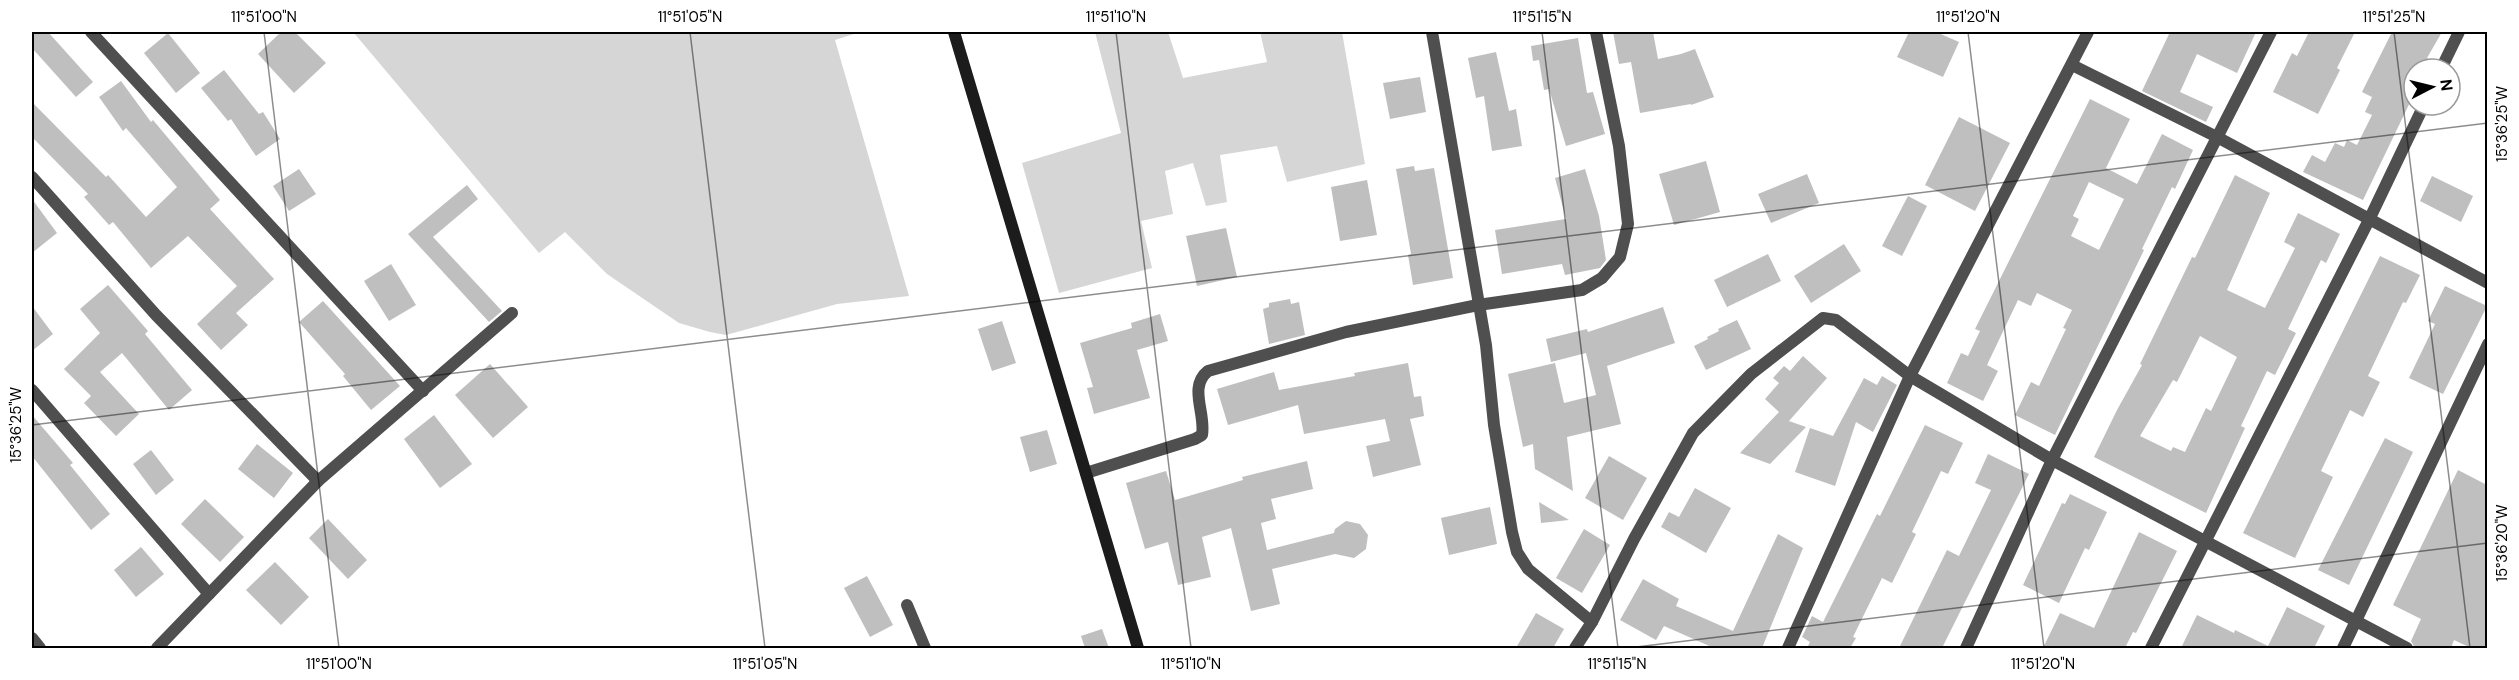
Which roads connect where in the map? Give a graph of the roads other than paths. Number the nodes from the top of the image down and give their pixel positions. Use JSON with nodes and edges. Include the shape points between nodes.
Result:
{"nodes":[{"id":1,"x":91,"y":32,"type":"edge"},
{"id":2,"x":954,"y":32,"type":"edge"},
{"id":3,"x":1432,"y":32,"type":"edge"},
{"id":4,"x":1596,"y":32,"type":"edge"},
{"id":5,"x":2088,"y":32,"type":"edge"},
{"id":6,"x":2271,"y":32,"type":"edge"},
{"id":7,"x":2458,"y":32,"type":"edge"},
{"id":8,"x":2447,"y":57,"type":"edge"},
{"id":9,"x":2072,"y":64,"type":"junction"},
{"id":10,"x":2418,"y":117,"type":"edge"},
{"id":11,"x":2217,"y":137,"type":"junction"},
{"id":12,"x":32,"y":177,"type":"edge"},
{"id":13,"x":2369,"y":220,"type":"junction"},
{"id":14,"x":2487,"y":283,"type":"edge"},
{"id":15,"x":1478,"y":306,"type":"junction"},
{"id":16,"x":512,"y":313,"type":"dead end"},
{"id":17,"x":2487,"y":344,"type":"edge"},
{"id":18,"x":1910,"y":376,"type":"junction"},
{"id":19,"x":32,"y":390,"type":"edge"},
{"id":20,"x":423,"y":390,"type":"junction"},
{"id":21,"x":2052,"y":460,"type":"junction"},
{"id":22,"x":1086,"y":473,"type":"junction"},
{"id":23,"x":318,"y":480,"type":"junction"},
{"id":24,"x":2205,"y":542,"type":"junction"},
{"id":25,"x":209,"y":594,"type":"junction"},
{"id":26,"x":907,"y":605,"type":"dead end"},
{"id":27,"x":1592,"y":622,"type":"junction"},
{"id":28,"x":2357,"y":622,"type":"junction"},
{"id":29,"x":32,"y":638,"type":"edge"},
{"id":30,"x":40,"y":648,"type":"edge"},
{"id":31,"x":158,"y":648,"type":"edge"},
{"id":32,"x":925,"y":648,"type":"edge"},
{"id":33,"x":1138,"y":648,"type":"edge"},
{"id":34,"x":1575,"y":648,"type":"edge"},
{"id":35,"x":1788,"y":648,"type":"edge"},
{"id":36,"x":1966,"y":648,"type":"edge"},
{"id":37,"x":2151,"y":648,"type":"edge"},
{"id":38,"x":2343,"y":648,"type":"edge"},
{"id":39,"x":2407,"y":648,"type":"edge"}],
"edges":[{"from":1,"to":20,"type":"street"},
{"from":2,"to":22,"type":"main road"},
{"from":3,"to":15,"type":"street"},
{"from":4,"to":15,"type":"street","via":[[1619,146],[1628,224],[1620,257],[1602,278],[1581,290]]},
{"from":5,"to":9,"type":"street"},
{"from":6,"to":11,"type":"street"},
{"from":7,"to":8,"type":"street"},
{"from":9,"to":11,"type":"street"},
{"from":9,"to":18,"type":"street"},
{"from":10,"to":13,"type":"street"},
{"from":11,"to":13,"type":"street"},
{"from":11,"to":21,"type":"street"},
{"from":12,"to":23,"type":"street","via":[[156,315]]},
{"from":13,"to":14,"type":"street"},
{"from":13,"to":24,"type":"street"},
{"from":15,"to":22,"type":"street","via":[[1346,332],[1208,371],[1198,385],[1202,435]]},
{"from":15,"to":27,"type":"street","via":[[1517,552],[1528,569]]},
{"from":16,"to":20,"type":"street"},
{"from":17,"to":28,"type":"street"},
{"from":18,"to":21,"type":"street"},
{"from":18,"to":27,"type":"street","via":[[1836,320],[1823,318],[1751,374],[1693,433]]},
{"from":18,"to":35,"type":"street"},
{"from":19,"to":25,"type":"street"},
{"from":20,"to":23,"type":"street"},
{"from":21,"to":24,"type":"street"},
{"from":21,"to":36,"type":"street"},
{"from":22,"to":33,"type":"main road"},
{"from":23,"to":25,"type":"street"},
{"from":24,"to":28,"type":"street"},
{"from":24,"to":37,"type":"street"},
{"from":25,"to":31,"type":"street"},
{"from":26,"to":32,"type":"street"},
{"from":27,"to":34,"type":"street"},
{"from":28,"to":38,"type":"street"},
{"from":28,"to":39,"type":"street"},
{"from":29,"to":30,"type":"street"}]}
